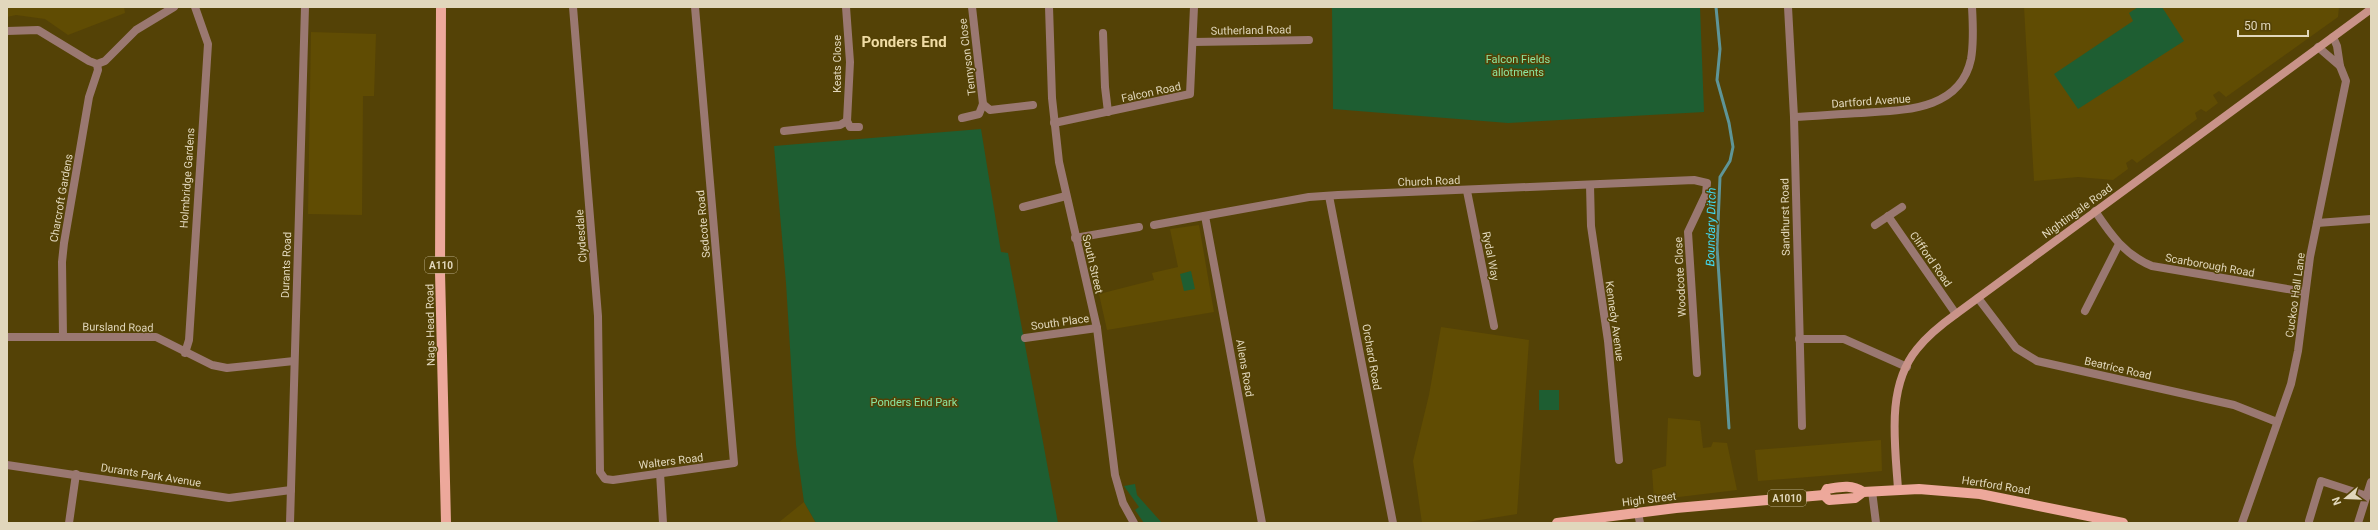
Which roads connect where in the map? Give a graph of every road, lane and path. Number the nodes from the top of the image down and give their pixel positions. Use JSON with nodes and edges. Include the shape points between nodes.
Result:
{"nodes":[{"id":1,"x":174,"y":7,"type":"edge"},
{"id":2,"x":194,"y":7,"type":"edge"},
{"id":3,"x":305,"y":7,"type":"edge"},
{"id":4,"x":441,"y":7,"type":"edge"},
{"id":5,"x":573,"y":7,"type":"edge"},
{"id":6,"x":695,"y":7,"type":"edge"},
{"id":7,"x":846,"y":7,"type":"edge"},
{"id":8,"x":972,"y":7,"type":"edge"},
{"id":9,"x":1049,"y":7,"type":"edge"},
{"id":10,"x":1194,"y":7,"type":"edge"},
{"id":11,"x":1788,"y":7,"type":"edge"},
{"id":12,"x":1972,"y":7,"type":"edge"},
{"id":13,"x":2368,"y":7,"type":"edge"},
{"id":14,"x":160,"y":10,"type":"edge"},
{"id":15,"x":2371,"y":10,"type":"edge"},
{"id":16,"x":7,"y":31,"type":"edge"},
{"id":17,"x":1103,"y":34,"type":"dead end"},
{"id":18,"x":2333,"y":37,"type":"junction"},
{"id":19,"x":1309,"y":40,"type":"dead end"},
{"id":20,"x":1193,"y":42,"type":"junction"},
{"id":21,"x":2318,"y":48,"type":"junction"},
{"id":22,"x":97,"y":64,"type":"junction"},
{"id":23,"x":2340,"y":66,"type":"junction"},
{"id":24,"x":983,"y":104,"type":"junction"},
{"id":25,"x":1033,"y":105,"type":"dead end"},
{"id":26,"x":1108,"y":112,"type":"junction"},
{"id":27,"x":1794,"y":117,"type":"junction"},
{"id":28,"x":962,"y":118,"type":"dead end"},
{"id":29,"x":847,"y":121,"type":"junction"},
{"id":30,"x":1054,"y":123,"type":"junction"},
{"id":31,"x":859,"y":127,"type":"dead end"},
{"id":32,"x":784,"y":131,"type":"dead end"},
{"id":33,"x":1707,"y":183,"type":"joint"},
{"id":34,"x":1590,"y":185,"type":"junction"},
{"id":35,"x":1467,"y":191,"type":"junction"},
{"id":36,"x":1066,"y":196,"type":"junction"},
{"id":37,"x":1329,"y":196,"type":"junction"},
{"id":38,"x":1023,"y":207,"type":"dead end"},
{"id":39,"x":1902,"y":207,"type":"dead end"},
{"id":40,"x":2096,"y":211,"type":"junction"},
{"id":41,"x":1205,"y":216,"type":"junction"},
{"id":42,"x":1888,"y":216,"type":"junction"},
{"id":43,"x":2371,"y":219,"type":"edge"},
{"id":44,"x":2317,"y":223,"type":"junction"},
{"id":45,"x":1154,"y":225,"type":"dead end"},
{"id":46,"x":1875,"y":225,"type":"dead end"},
{"id":47,"x":1139,"y":228,"type":"dead end"},
{"id":48,"x":1075,"y":238,"type":"junction"},
{"id":49,"x":2119,"y":244,"type":"junction"},
{"id":50,"x":2305,"y":292,"type":"junction"},
{"id":51,"x":1978,"y":298,"type":"junction"},
{"id":52,"x":2085,"y":311,"type":"dead end"},
{"id":53,"x":1956,"y":314,"type":"junction"},
{"id":54,"x":1494,"y":326,"type":"dead end"},
{"id":55,"x":1097,"y":328,"type":"junction"},
{"id":56,"x":7,"y":337,"type":"edge"},
{"id":57,"x":63,"y":337,"type":"junction"},
{"id":58,"x":1025,"y":338,"type":"dead end"},
{"id":59,"x":1799,"y":339,"type":"junction"},
{"id":60,"x":185,"y":352,"type":"junction"},
{"id":61,"x":294,"y":361,"type":"junction"},
{"id":62,"x":1907,"y":367,"type":"junction"},
{"id":63,"x":1697,"y":373,"type":"dead end"},
{"id":64,"x":2277,"y":422,"type":"junction"},
{"id":65,"x":1802,"y":426,"type":"dead end"},
{"id":66,"x":732,"y":440,"type":"joint"},
{"id":67,"x":1619,"y":460,"type":"dead end"},
{"id":68,"x":600,"y":464,"type":"joint"},
{"id":69,"x":7,"y":465,"type":"edge"},
{"id":70,"x":660,"y":473,"type":"junction"},
{"id":71,"x":76,"y":474,"type":"junction"},
{"id":72,"x":2371,"y":482,"type":"edge"},
{"id":73,"x":1898,"y":489,"type":"junction"},
{"id":74,"x":291,"y":490,"type":"junction"},
{"id":75,"x":1867,"y":492,"type":"junction"},
{"id":76,"x":2367,"y":496,"type":"junction"},
{"id":77,"x":1744,"y":502,"type":"joint"},
{"id":78,"x":1639,"y":518,"type":"edge"},
{"id":79,"x":2309,"y":522,"type":"dead end"},
{"id":80,"x":69,"y":523,"type":"edge"},
{"id":81,"x":290,"y":523,"type":"edge"},
{"id":82,"x":446,"y":523,"type":"edge"},
{"id":83,"x":663,"y":523,"type":"edge"},
{"id":84,"x":1134,"y":523,"type":"edge"},
{"id":85,"x":1262,"y":523,"type":"edge"},
{"id":86,"x":1393,"y":523,"type":"edge"},
{"id":87,"x":1557,"y":523,"type":"edge"},
{"id":88,"x":1876,"y":523,"type":"edge"},
{"id":89,"x":2123,"y":523,"type":"edge"},
{"id":90,"x":2242,"y":523,"type":"edge"},
{"id":91,"x":2358,"y":523,"type":"edge"}],
"edges":[{"from":1,"to":14,"type":"street"},
{"from":2,"to":60,"type":"street","name":"Holmbridge Gardens","via":[[208,44],[189,340]]},
{"from":3,"to":61,"type":"street","name":"Durants Road"},
{"from":4,"to":82,"type":"main road","name":"Nags Head Road","number":"A110","via":[[440,272]]},
{"from":5,"to":68,"type":"street","name":"Clydesdale","via":[[598,316]]},
{"from":6,"to":66,"type":"street","name":"Sedcote Road"},
{"from":7,"to":29,"type":"street","name":"Keats Close","via":[[850,62]]},
{"from":8,"to":24,"type":"street","name":"Tennyson Close"},
{"from":9,"to":30,"type":"street","name":"South Street"},
{"from":10,"to":20,"type":"street","name":"Falcon Road"},
{"from":11,"to":27,"type":"street","name":"Sandhurst Road"},
{"from":12,"to":27,"type":"street","name":"Dartford Avenue","via":[[1971,59],[1964,76],[1946,96],[1926,106],[1907,110]]},
{"from":13,"to":15,"type":"street"},
{"from":14,"to":22,"type":"street","via":[[123,40],[104,61]]},
{"from":15,"to":18,"type":"main road","name":"Nightingale Road"},
{"from":16,"to":22,"type":"street","via":[[38,30]]},
{"from":17,"to":26,"type":"street","via":[[1107,42],[1105,87]]},
{"from":18,"to":21,"type":"main road","name":"Nightingale Road"},
{"from":18,"to":23,"type":"street","name":"Cuckoo Hall Lane"},
{"from":19,"to":20,"type":"street","name":"Sutherland Road"},
{"from":20,"to":26,"type":"street","name":"Falcon Road","via":[[1190,94]]},
{"from":21,"to":23,"type":"street"},
{"from":21,"to":40,"type":"main road","name":"Nightingale Road"},
{"from":22,"to":57,"type":"street","name":"Charcroft Gardens","via":[[98,70],[89,97],[64,243]]},
{"from":23,"to":44,"type":"street","name":"Cuckoo Hall Lane","via":[[2346,81]]},
{"from":24,"to":25,"type":"street","name":"Tennyson Close","via":[[990,110]]},
{"from":24,"to":28,"type":"street","name":"Tennyson Close","via":[[979,114]]},
{"from":26,"to":30,"type":"street","name":"Falcon Road"},
{"from":27,"to":59,"type":"street","name":"Sandhurst Road"},
{"from":29,"to":31,"type":"street","via":[[850,127]]},
{"from":29,"to":32,"type":"street","via":[[840,125]]},
{"from":30,"to":36,"type":"street","name":"South Street"},
{"from":33,"to":34,"type":"street","name":"Church Road","via":[[1694,180]]},
{"from":33,"to":63,"type":"street","name":"Woodcote Close","via":[[1706,194],[1688,232]]},
{"from":34,"to":35,"type":"street","name":"Church Road"},
{"from":34,"to":67,"type":"street","name":"Kennedy Avenue","via":[[1593,241],[1608,341]]},
{"from":35,"to":37,"type":"street","name":"Church Road"},
{"from":35,"to":54,"type":"street","name":"Rydal Way"},
{"from":36,"to":38,"type":"street"},
{"from":36,"to":48,"type":"street","name":"South Street"},
{"from":37,"to":41,"type":"street","name":"Church Road","via":[[1309,197]]},
{"from":37,"to":86,"type":"street","name":"Orchard Road"},
{"from":39,"to":42,"type":"street"},
{"from":40,"to":49,"type":"street","name":"Scarborough Road"},
{"from":40,"to":51,"type":"main road","name":"Nightingale Road"},
{"from":41,"to":45,"type":"street","name":"Church Road"},
{"from":41,"to":85,"type":"street","name":"Allens Road"},
{"from":42,"to":46,"type":"street"},
{"from":42,"to":53,"type":"street","name":"Clifford Road"},
{"from":43,"to":44,"type":"street"},
{"from":44,"to":50,"type":"street","name":"Cuckoo Hall Lane"},
{"from":47,"to":48,"type":"street"},
{"from":48,"to":55,"type":"street","name":"South Street"},
{"from":49,"to":50,"type":"street","name":"Scarborough Road","via":[[2140,261],[2164,269]]},
{"from":49,"to":52,"type":"street"},
{"from":50,"to":64,"type":"street","name":"Cuckoo Hall Lane","via":[[2291,384]]},
{"from":51,"to":53,"type":"main road","name":"Nightingale Road"},
{"from":51,"to":64,"type":"street","name":"Beatrice Road","via":[[2016,348],[2037,361],[2234,405]]},
{"from":53,"to":62,"type":"main road","name":"Nightingale Road","via":[[1926,339],[1910,359]]},
{"from":55,"to":58,"type":"street","name":"South Place"},
{"from":55,"to":84,"type":"street","name":"South Street","via":[[1115,475],[1123,503]]},
{"from":56,"to":57,"type":"street","name":"Bursland Road"},
{"from":57,"to":60,"type":"street","name":"Bursland Road","via":[[156,337]]},
{"from":59,"to":62,"type":"street","via":[[1844,339]]},
{"from":59,"to":65,"type":"street","name":"Sandhurst Road"},
{"from":60,"to":61,"type":"street","name":"Bursland Road","via":[[212,366],[227,368]]},
{"from":61,"to":74,"type":"street","name":"Durants Road"},
{"from":62,"to":73,"type":"main road","name":"Nightingale Road","via":[[1901,381],[1895,410]]},
{"from":64,"to":90,"type":"street","name":"Cuckoo Hall Lane"},
{"from":66,"to":70,"type":"street","name":"Walters Road","via":[[734,463]]},
{"from":68,"to":70,"type":"street","name":"Walters Road","via":[[600,472],[605,479]]},
{"from":69,"to":71,"type":"street","name":"Durants Park Avenue"},
{"from":70,"to":83,"type":"street"},
{"from":71,"to":74,"type":"street","name":"Durants Park Avenue","via":[[229,498]]},
{"from":71,"to":80,"type":"street"},
{"from":72,"to":76,"type":"street"},
{"from":73,"to":75,"type":"main road","name":"Hertford Road","number":"A1010"},
{"from":73,"to":89,"type":"main road","name":"Hertford Road","number":"A1010","via":[[1980,494]]},
{"from":74,"to":81,"type":"street","name":"Durants Road"},
{"from":75,"to":77,"type":"main road","name":"Hertford Road","number":"A1010","via":[[1854,486],[1827,489],[1824,495]]},
{"from":75,"to":88,"type":"street"},
{"from":76,"to":79,"type":"street","via":[[2321,481]]},
{"from":76,"to":91,"type":"street"},
{"from":77,"to":78,"type":"main road","name":"High Street","number":"A1010"},
{"from":78,"to":87,"type":"main road","name":"High Street","number":"A1010"}]}
